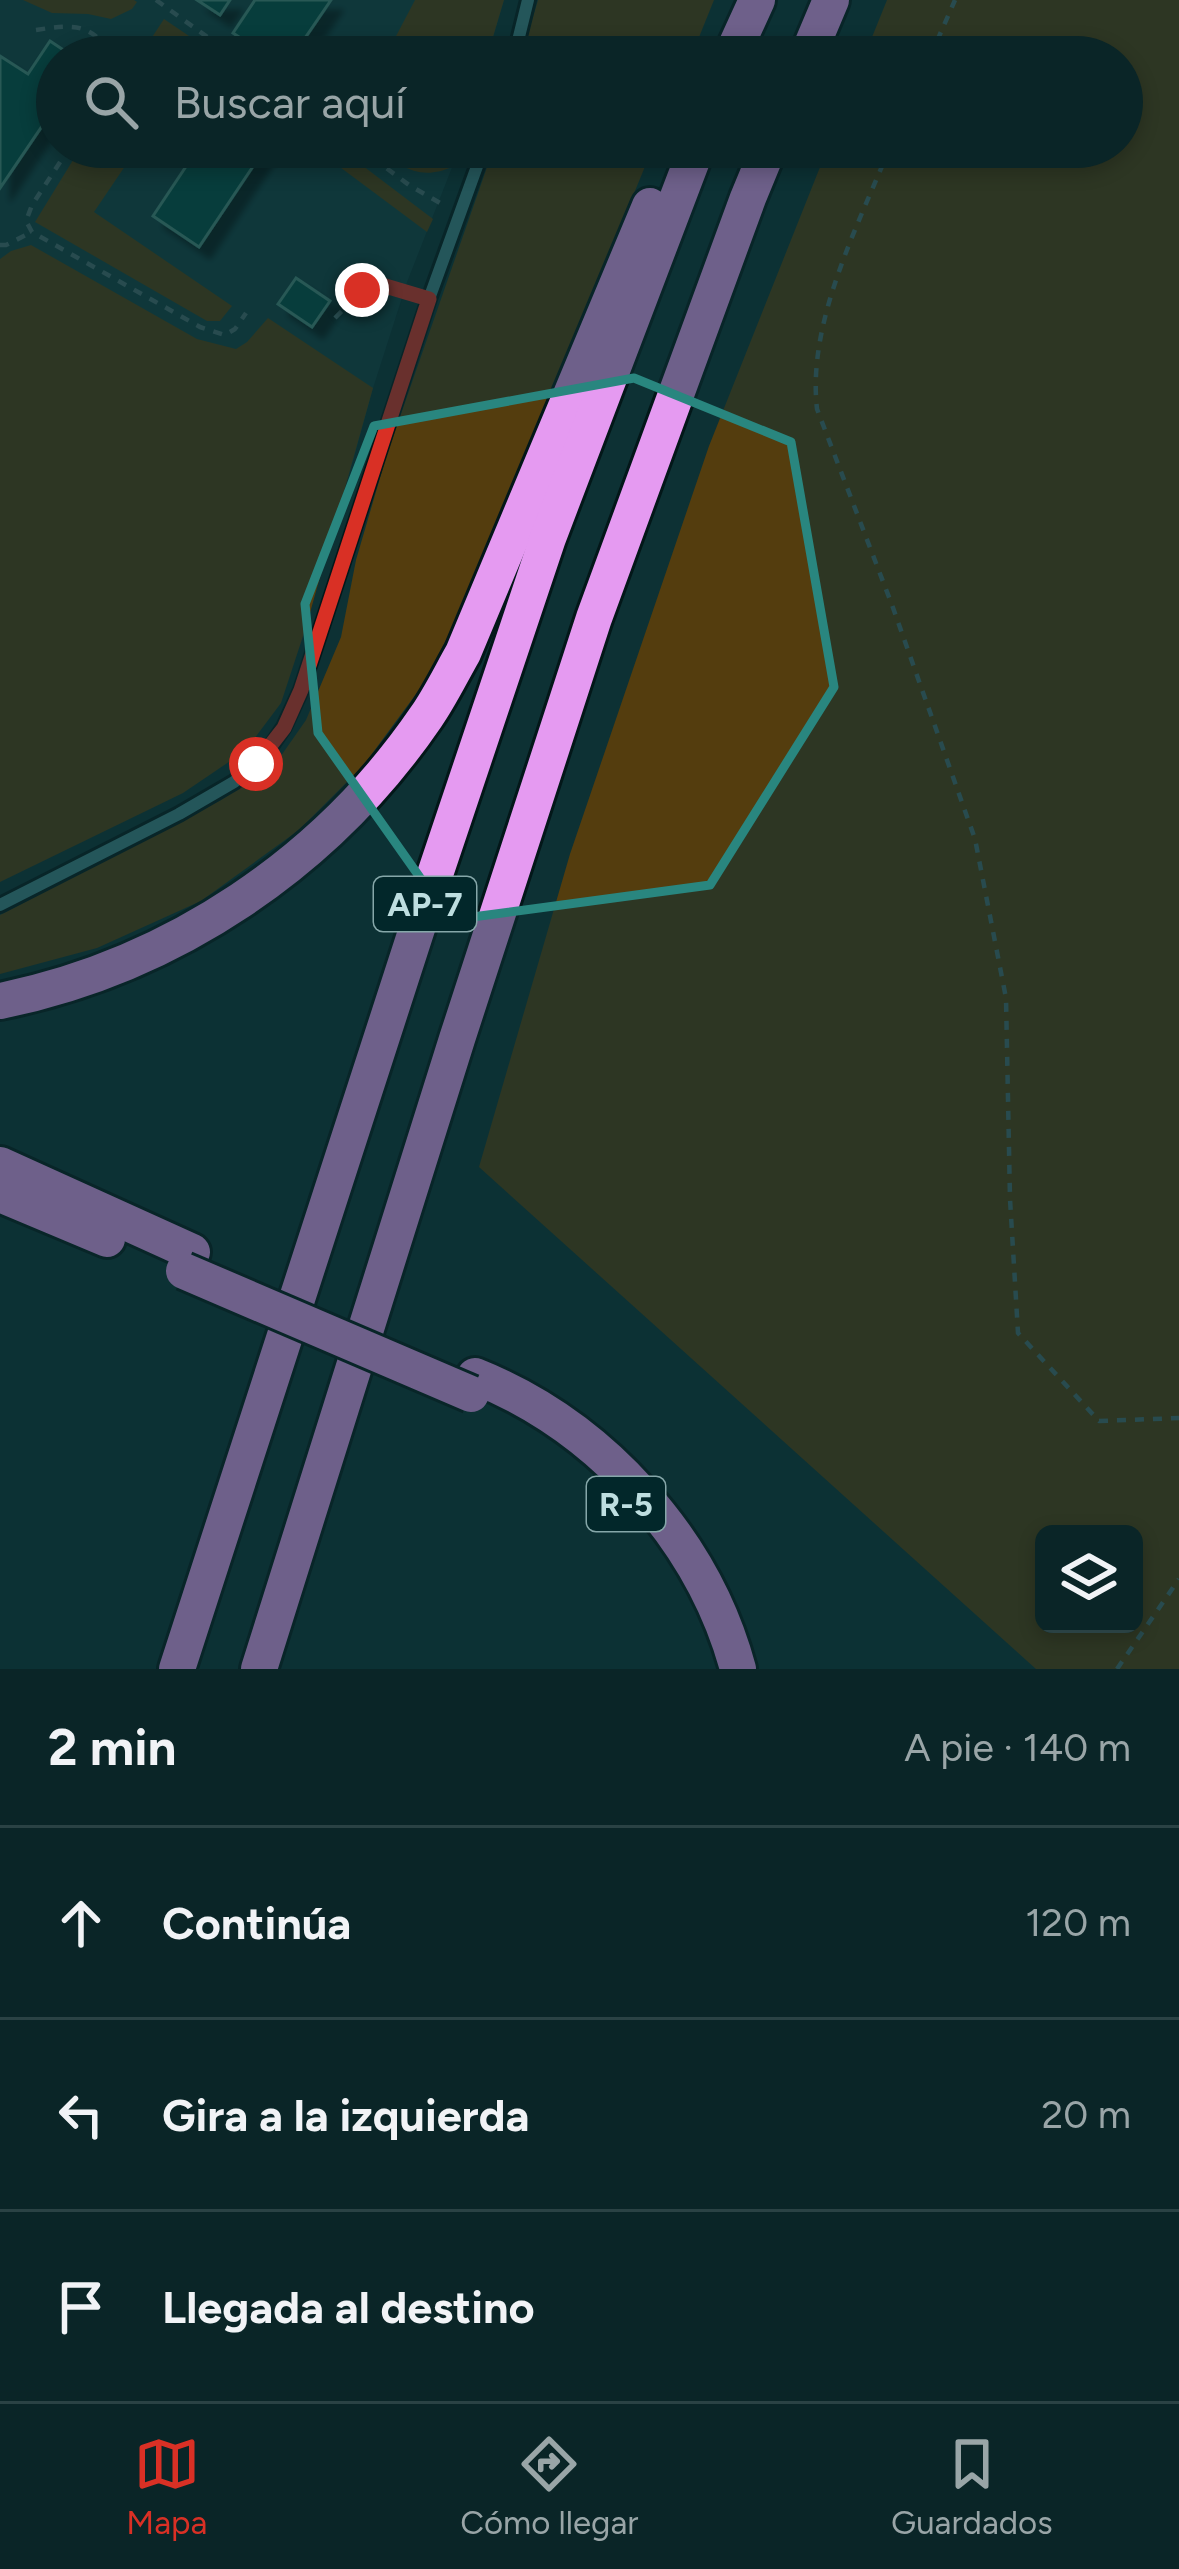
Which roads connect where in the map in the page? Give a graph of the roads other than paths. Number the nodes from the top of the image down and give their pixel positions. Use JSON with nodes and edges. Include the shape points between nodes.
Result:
{"nodes":[{"id":1,"x":528,"y":0,"type":"edge"},
{"id":2,"x":737,"y":0,"type":"edge"},
{"id":3,"x":757,"y":0,"type":"edge"},
{"id":4,"x":831,"y":0,"type":"edge"},
{"id":5,"x":519,"y":36,"type":"edge"},
{"id":6,"x":722,"y":36,"type":"edge"},
{"id":7,"x":741,"y":36,"type":"edge"},
{"id":8,"x":816,"y":36,"type":"edge"},
{"id":9,"x":476,"y":168,"type":"edge"},
{"id":10,"x":665,"y":168,"type":"edge"},
{"id":11,"x":689,"y":168,"type":"edge"},
{"id":12,"x":760,"y":168,"type":"edge"},
{"id":13,"x":0,"y":905,"type":"edge"},
{"id":14,"x":0,"y":1001,"type":"edge"},
{"id":15,"x":0,"y":1165,"type":"edge"},
{"id":16,"x":0,"y":1194,"type":"edge"},
{"id":17,"x":188,"y":1262,"type":"junction"},
{"id":18,"x":473,"y":1385,"type":"junction"},
{"id":19,"x":277,"y":1609,"type":"junction"},
{"id":20,"x":177,"y":1669,"type":"edge"},
{"id":21,"x":259,"y":1669,"type":"edge"},
{"id":22,"x":273,"y":1669,"type":"edge"},
{"id":23,"x":719,"y":1669,"type":"edge"},
{"id":24,"x":738,"y":1669,"type":"edge"}],
"edges":[{"from":1,"to":5,"type":"lane"},
{"from":2,"to":6,"type":"highway"},
{"from":3,"to":7,"type":"highway"},
{"from":4,"to":8,"type":"highway"},
{"from":9,"to":13,"type":"lane","via":[[284,728],[234,782]]},
{"from":10,"to":14,"type":"highway","via":[[463,653],[374,785],[281,872],[209,920],[113,967]]},
{"from":11,"to":20,"type":"highway","number":"AP-7","via":[[548,538]]},
{"from":12,"to":19,"type":"highway","number":"AP-7","via":[[594,618]]},
{"from":15,"to":17,"type":"highway"},
{"from":16,"to":17,"type":"highway","number":"R-5"},
{"from":17,"to":18,"type":"highway","number":"R-5","bridge":true},
{"from":18,"to":23,"type":"highway","number":"R-5","via":[[626,1503],[686,1585]]},
{"from":18,"to":24,"type":"highway","via":[[556,1420],[638,1489],[704,1584]]},
{"from":19,"to":21,"type":"highway","number":"AP-7"},
{"from":19,"to":22,"type":"highway"}]}
